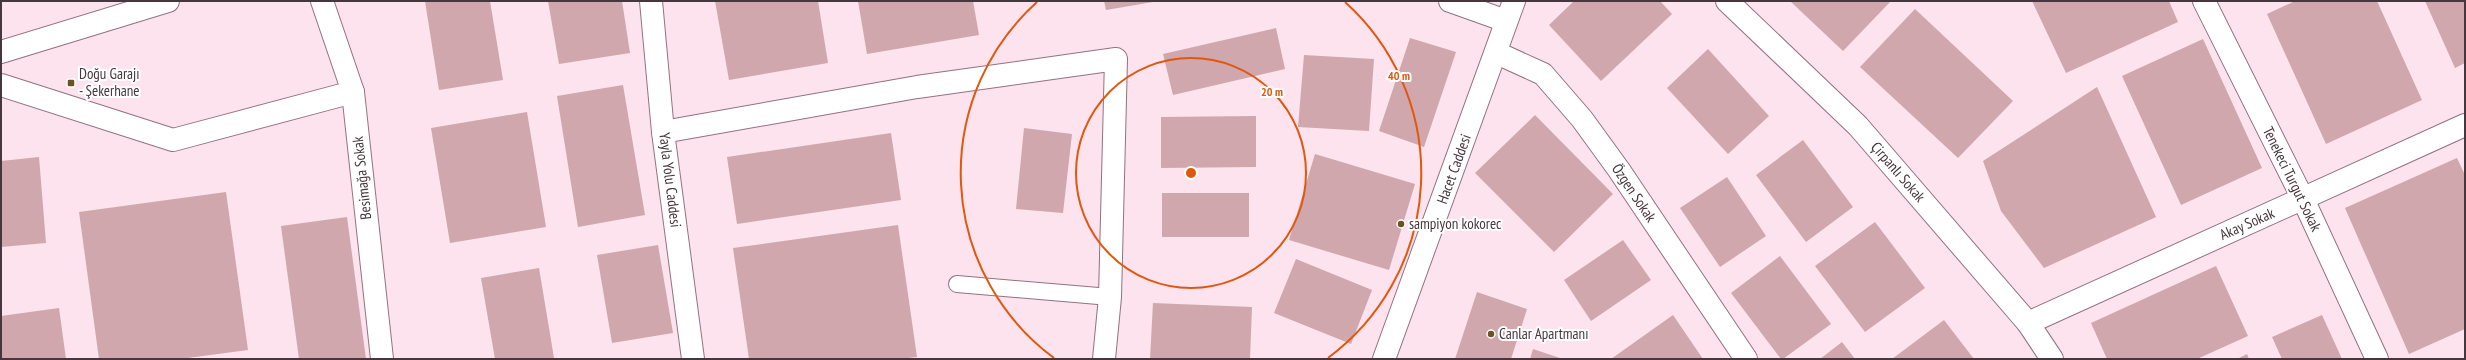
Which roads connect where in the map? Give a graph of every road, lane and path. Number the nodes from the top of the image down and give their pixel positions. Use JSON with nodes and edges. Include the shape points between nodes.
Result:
{"nodes":[{"id":1,"x":168,"y":1,"type":"edge"},
{"id":2,"x":322,"y":1,"type":"edge"},
{"id":3,"x":651,"y":1,"type":"edge"},
{"id":4,"x":1450,"y":1,"type":"edge"},
{"id":5,"x":1514,"y":1,"type":"edge"},
{"id":6,"x":1726,"y":1,"type":"edge"},
{"id":7,"x":2204,"y":1,"type":"edge"},
{"id":8,"x":1506,"y":21,"type":"junction"},
{"id":9,"x":1,"y":52,"type":"edge"},
{"id":10,"x":1497,"y":53,"type":"junction"},
{"id":11,"x":1,"y":85,"type":"edge"},
{"id":12,"x":353,"y":92,"type":"junction"},
{"id":13,"x":2465,"y":125,"type":"edge"},
{"id":14,"x":663,"y":132,"type":"junction"},
{"id":15,"x":2303,"y":198,"type":"junction"},
{"id":16,"x":957,"y":284,"type":"dead end"},
{"id":17,"x":1110,"y":297,"type":"junction"},
{"id":18,"x":2028,"y":323,"type":"junction"},
{"id":19,"x":382,"y":359,"type":"edge"},
{"id":20,"x":693,"y":359,"type":"edge"},
{"id":21,"x":1104,"y":359,"type":"edge"},
{"id":22,"x":1384,"y":359,"type":"edge"},
{"id":23,"x":1746,"y":359,"type":"edge"},
{"id":24,"x":2052,"y":359,"type":"edge"},
{"id":25,"x":2377,"y":359,"type":"edge"}],
"edges":[{"from":1,"to":9,"type":"street"},
{"from":2,"to":12,"type":"street","name":"Besimağa Sokak"},
{"from":3,"to":14,"type":"street","name":"Yayla Yolu Caddesi"},
{"from":4,"to":8,"type":"street"},
{"from":5,"to":8,"type":"street","name":"Hacet Caddesi"},
{"from":6,"to":18,"type":"street","name":"Çirpanlı Sokak","via":[[1858,126]]},
{"from":7,"to":15,"type":"street","name":"Tenekeci Turgut Sokak"},
{"from":8,"to":10,"type":"street","name":"Hacet Caddesi"},
{"from":10,"to":22,"type":"street","name":"Hacet Caddesi"},
{"from":10,"to":23,"type":"street","name":"Özgen Sokak","via":[[1542,74],[1582,119]]},
{"from":11,"to":12,"type":"street","via":[[173,140]]},
{"from":12,"to":19,"type":"street","name":"Besimağa Sokak"},
{"from":13,"to":15,"type":"street","name":"Akay Sokak"},
{"from":14,"to":17,"type":"street","via":[[917,87],[1116,59]]},
{"from":14,"to":20,"type":"street","name":"Yayla Yolu Caddesi"},
{"from":15,"to":18,"type":"street","name":"Akay Sokak"},
{"from":15,"to":25,"type":"street","name":"Tenekeci Turgut Sokak"},
{"from":16,"to":17,"type":"lane"},
{"from":17,"to":21,"type":"street"},
{"from":18,"to":24,"type":"street","name":"Çirpanlı Sokak"}]}
